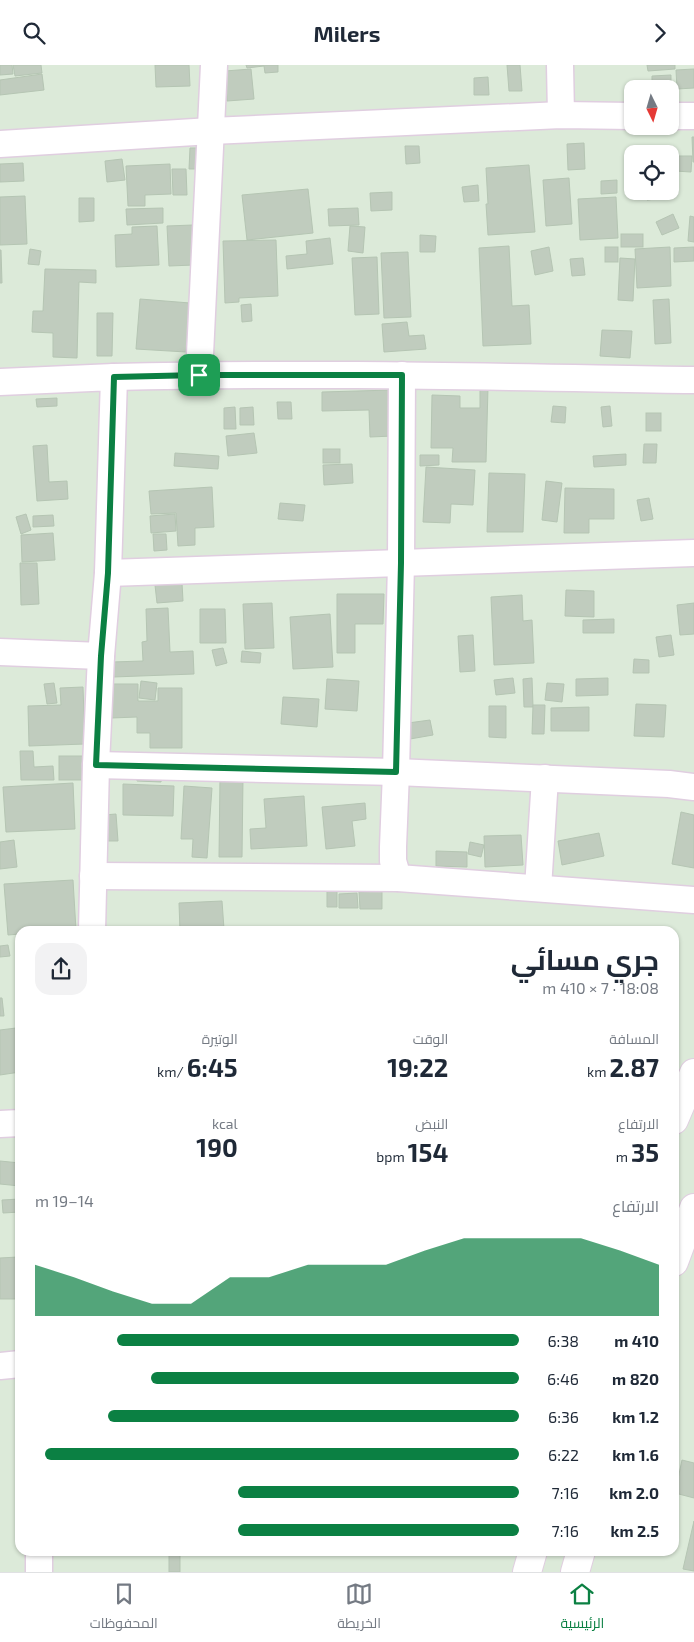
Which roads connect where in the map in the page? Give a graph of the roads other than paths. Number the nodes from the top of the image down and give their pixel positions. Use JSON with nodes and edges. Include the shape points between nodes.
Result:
{"nodes":[{"id":1,"x":214,"y":65,"type":"edge"},
{"id":2,"x":560,"y":65,"type":"edge"},
{"id":3,"x":561,"y":115,"type":"junction"},
{"id":4,"x":624,"y":116,"type":"edge"},
{"id":5,"x":679,"y":116,"type":"edge"},
{"id":6,"x":694,"y":117,"type":"edge"},
{"id":7,"x":211,"y":131,"type":"junction"},
{"id":8,"x":0,"y":144,"type":"edge"},
{"id":9,"x":199,"y":375,"type":"junction"},
{"id":10,"x":402,"y":375,"type":"junction"},
{"id":11,"x":114,"y":377,"type":"junction"},
{"id":12,"x":694,"y":380,"type":"edge"},
{"id":13,"x":0,"y":382,"type":"edge"},
{"id":14,"x":694,"y":553,"type":"edge"},
{"id":15,"x":401,"y":563,"type":"junction"},
{"id":16,"x":108,"y":573,"type":"junction"},
{"id":17,"x":0,"y":652,"type":"edge"},
{"id":18,"x":101,"y":656,"type":"junction"},
{"id":19,"x":96,"y":765,"type":"junction"},
{"id":20,"x":396,"y":772,"type":"junction"},
{"id":21,"x":545,"y":779,"type":"junction"},
{"id":22,"x":694,"y":787,"type":"edge"},
{"id":23,"x":93,"y":876,"type":"junction"},
{"id":24,"x":398,"y":878,"type":"junction"},
{"id":25,"x":538,"y":888,"type":"junction"},
{"id":26,"x":694,"y":900,"type":"edge"},
{"id":27,"x":92,"y":926,"type":"edge"},
{"id":28,"x":694,"y":1073,"type":"edge"},
{"id":29,"x":679,"y":1108,"type":"edge"},
{"id":30,"x":15,"y":1123,"type":"edge"},
{"id":31,"x":0,"y":1124,"type":"edge"},
{"id":32,"x":694,"y":1208,"type":"edge"},
{"id":33,"x":679,"y":1248,"type":"edge"},
{"id":34,"x":15,"y":1364,"type":"edge"},
{"id":35,"x":0,"y":1366,"type":"edge"},
{"id":36,"x":39,"y":1556,"type":"edge"},
{"id":37,"x":531,"y":1556,"type":"edge"},
{"id":38,"x":580,"y":1556,"type":"edge"},
{"id":39,"x":39,"y":1572,"type":"edge"},
{"id":40,"x":526,"y":1572,"type":"edge"},
{"id":41,"x":575,"y":1572,"type":"edge"}],
"edges":[{"from":1,"to":7,"type":"street"},
{"from":2,"to":3,"type":"street"},
{"from":3,"to":4,"type":"street"},
{"from":3,"to":7,"type":"street"},
{"from":5,"to":6,"type":"street"},
{"from":7,"to":8,"type":"street"},
{"from":7,"to":9,"type":"street"},
{"from":9,"to":10,"type":"street"},
{"from":9,"to":11,"type":"street"},
{"from":10,"to":12,"type":"street"},
{"from":10,"to":15,"type":"street"},
{"from":11,"to":13,"type":"street"},
{"from":11,"to":16,"type":"street"},
{"from":14,"to":15,"type":"street"},
{"from":15,"to":16,"type":"street"},
{"from":15,"to":20,"type":"street"},
{"from":16,"to":18,"type":"street"},
{"from":17,"to":18,"type":"street"},
{"from":18,"to":19,"type":"street"},
{"from":19,"to":20,"type":"street"},
{"from":19,"to":23,"type":"street"},
{"from":20,"to":21,"type":"street"},
{"from":20,"to":24,"type":"street","via":[[393,854]]},
{"from":21,"to":22,"type":"street"},
{"from":21,"to":25,"type":"street"},
{"from":23,"to":24,"type":"street"},
{"from":23,"to":27,"type":"street"},
{"from":24,"to":25,"type":"street"},
{"from":25,"to":26,"type":"street"},
{"from":28,"to":29,"type":"main road"},
{"from":30,"to":31,"type":"street"},
{"from":32,"to":33,"type":"main road"},
{"from":34,"to":35,"type":"street"},
{"from":36,"to":39,"type":"street"},
{"from":37,"to":40,"type":"main road"},
{"from":38,"to":41,"type":"main road"}]}
